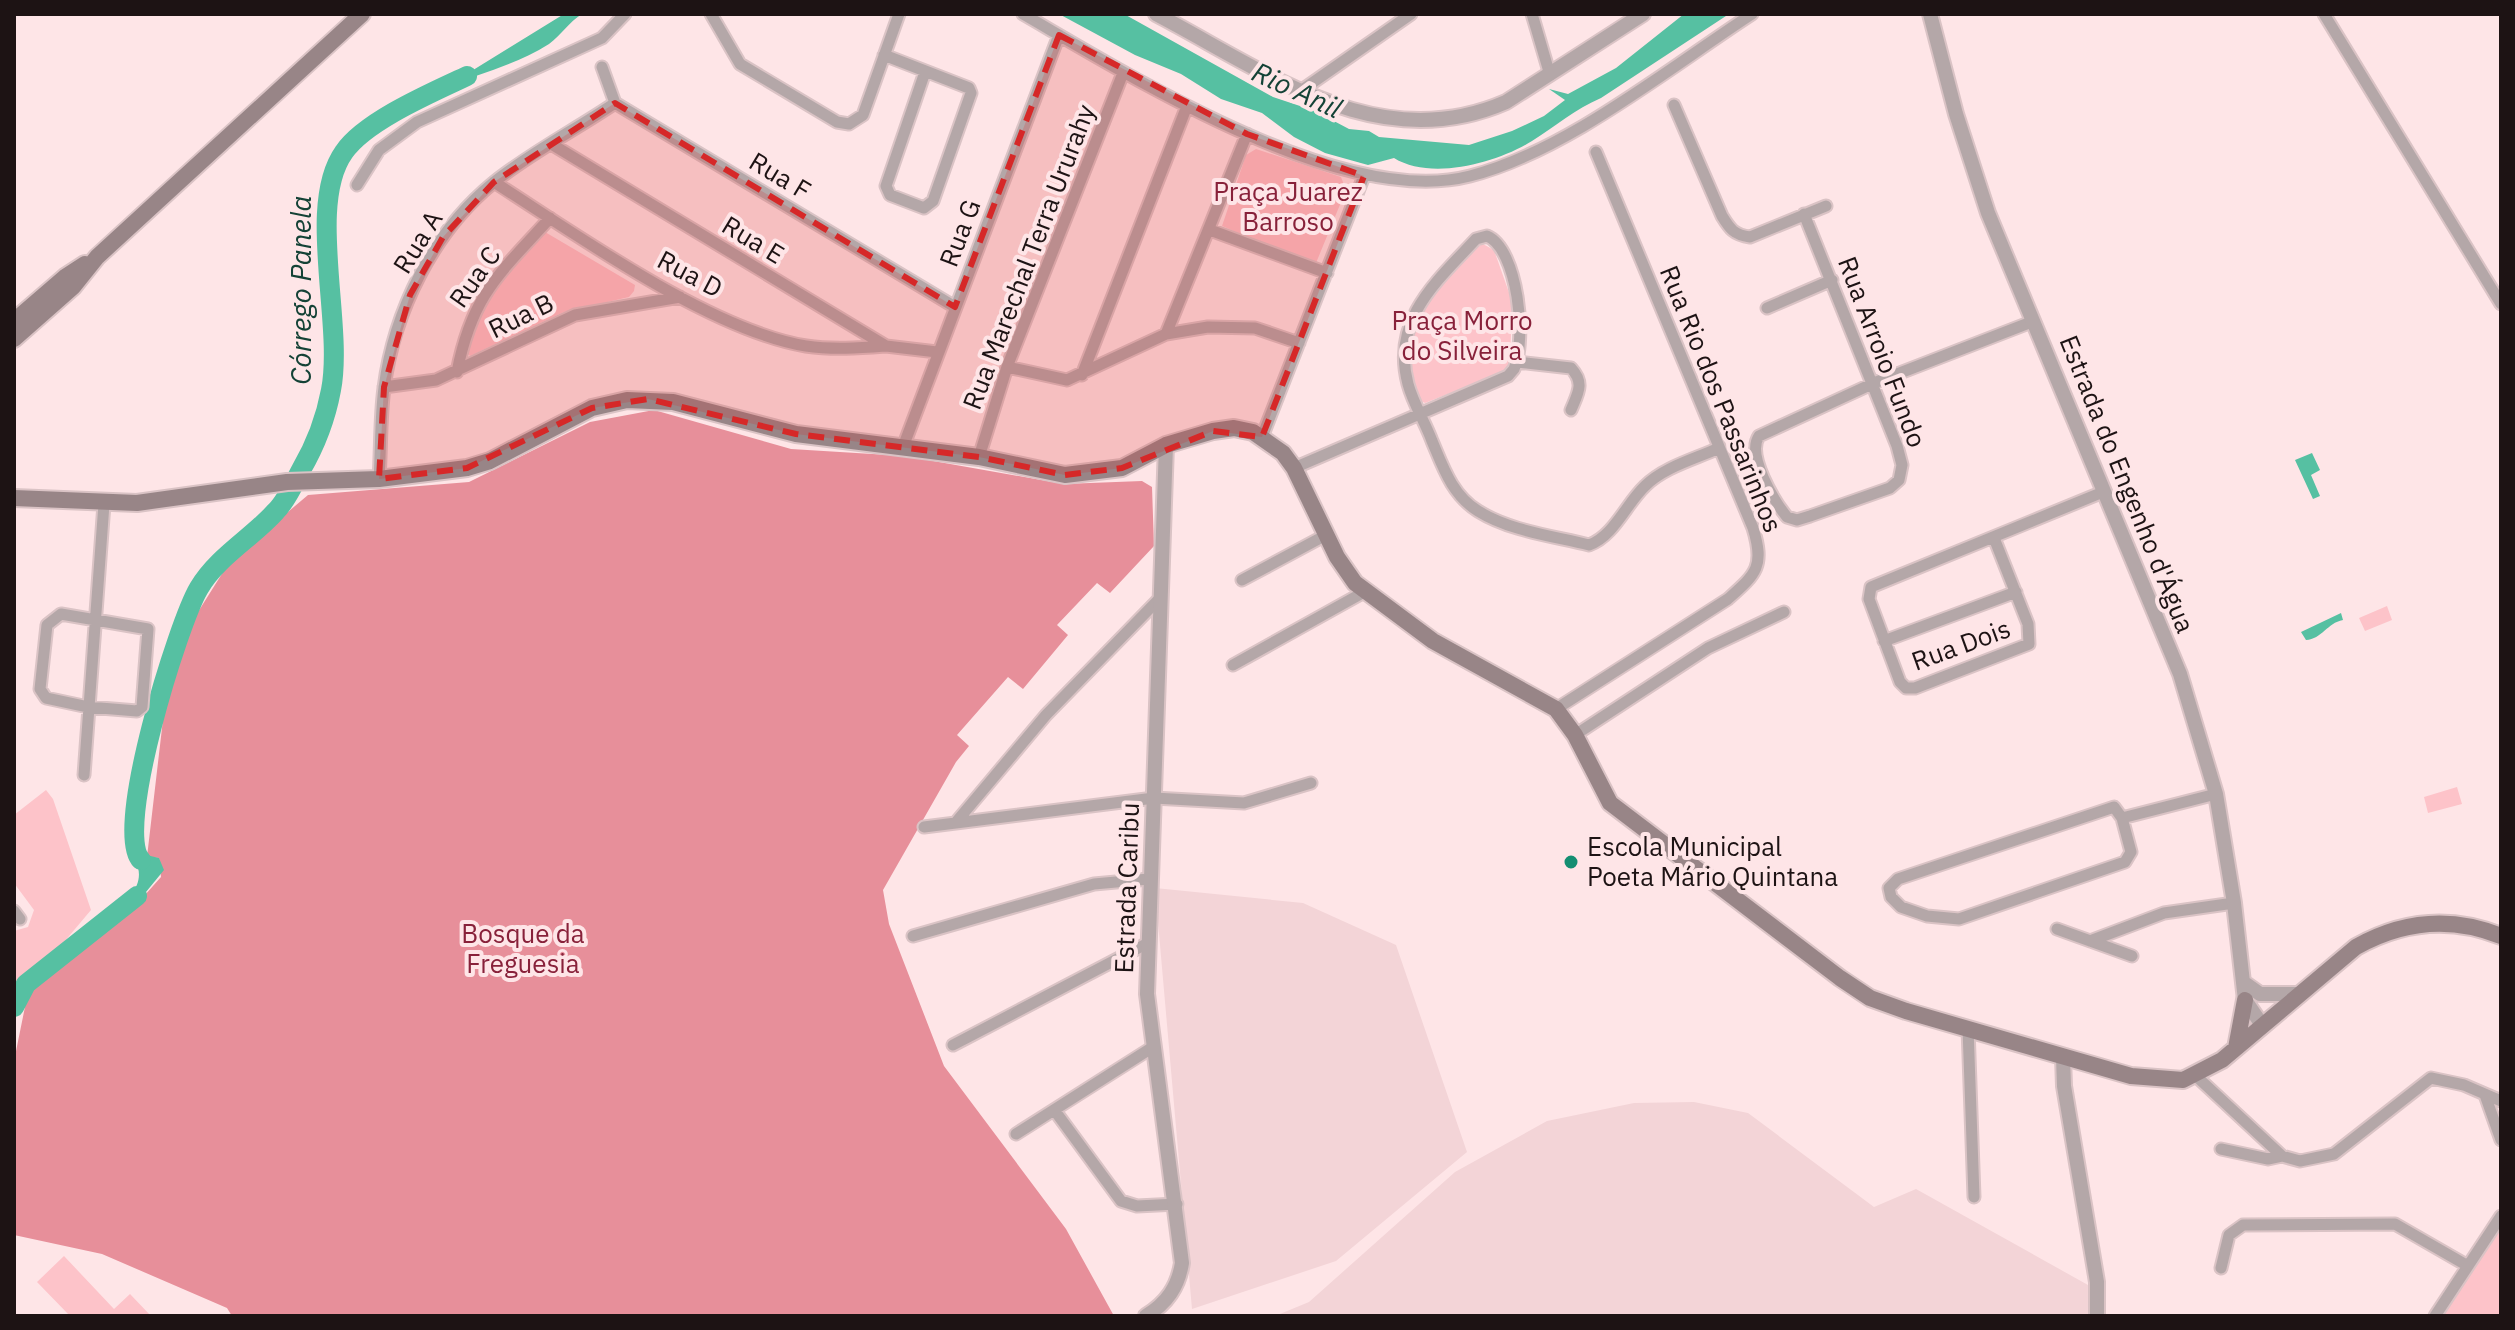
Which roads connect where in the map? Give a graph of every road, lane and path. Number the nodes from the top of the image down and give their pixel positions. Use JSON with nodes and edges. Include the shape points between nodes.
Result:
{"nodes":[{"id":1,"x":362,"y":14,"type":"edge"},
{"id":2,"x":625,"y":14,"type":"edge"},
{"id":3,"x":711,"y":14,"type":"edge"},
{"id":4,"x":899,"y":14,"type":"edge"},
{"id":5,"x":1023,"y":14,"type":"edge"},
{"id":6,"x":1156,"y":14,"type":"edge"},
{"id":7,"x":1411,"y":14,"type":"edge"},
{"id":8,"x":1532,"y":14,"type":"edge"},
{"id":9,"x":1643,"y":14,"type":"edge"},
{"id":10,"x":1752,"y":14,"type":"edge"},
{"id":11,"x":1930,"y":14,"type":"edge"},
{"id":12,"x":2324,"y":14,"type":"edge"},
{"id":13,"x":1059,"y":35,"type":"junction"},
{"id":14,"x":884,"y":55,"type":"junction"},
{"id":15,"x":602,"y":67,"type":"dead end"},
{"id":16,"x":925,"y":72,"type":"junction"},
{"id":17,"x":1123,"y":73,"type":"junction"},
{"id":18,"x":1550,"y":75,"type":"junction"},
{"id":19,"x":1302,"y":90,"type":"junction"},
{"id":20,"x":615,"y":103,"type":"junction"},
{"id":21,"x":1674,"y":105,"type":"dead end"},
{"id":22,"x":1187,"y":106,"type":"junction"},
{"id":23,"x":1247,"y":134,"type":"junction"},
{"id":24,"x":553,"y":145,"type":"junction"},
{"id":25,"x":1596,"y":152,"type":"dead end"},
{"id":26,"x":1364,"y":176,"type":"junction"},
{"id":27,"x":494,"y":182,"type":"junction"},
{"id":28,"x":357,"y":185,"type":"dead end"},
{"id":29,"x":1826,"y":206,"type":"dead end"},
{"id":30,"x":1804,"y":214,"type":"junction"},
{"id":31,"x":550,"y":218,"type":"junction"},
{"id":32,"x":1210,"y":230,"type":"junction"},
{"id":33,"x":97,"y":257,"type":"junction"},
{"id":34,"x":1327,"y":273,"type":"junction"},
{"id":35,"x":1832,"y":280,"type":"junction"},
{"id":36,"x":680,"y":297,"type":"junction"},
{"id":37,"x":2501,"y":304,"type":"edge"},
{"id":38,"x":955,"y":307,"type":"junction"},
{"id":39,"x":1767,"y":308,"type":"dead end"},
{"id":40,"x":14,"y":321,"type":"edge"},
{"id":41,"x":2034,"y":321,"type":"junction"},
{"id":42,"x":1166,"y":334,"type":"junction"},
{"id":43,"x":14,"y":339,"type":"edge"},
{"id":44,"x":1299,"y":343,"type":"junction"},
{"id":45,"x":886,"y":346,"type":"junction"},
{"id":46,"x":937,"y":352,"type":"junction"},
{"id":47,"x":1517,"y":362,"type":"junction"},
{"id":48,"x":1007,"y":367,"type":"junction"},
{"id":49,"x":457,"y":372,"type":"junction"},
{"id":50,"x":1082,"y":375,"type":"junction"},
{"id":51,"x":1874,"y":383,"type":"junction"},
{"id":52,"x":384,"y":387,"type":"junction"},
{"id":53,"x":1571,"y":410,"type":"dead end"},
{"id":54,"x":1420,"y":412,"type":"junction"},
{"id":55,"x":1262,"y":437,"type":"junction"},
{"id":56,"x":1166,"y":445,"type":"junction"},
{"id":57,"x":903,"y":447,"type":"junction"},
{"id":58,"x":1719,"y":448,"type":"junction"},
{"id":59,"x":979,"y":457,"type":"junction"},
{"id":60,"x":1294,"y":468,"type":"junction"},
{"id":61,"x":379,"y":479,"type":"junction"},
{"id":62,"x":2103,"y":492,"type":"junction"},
{"id":63,"x":16,"y":497,"type":"edge"},
{"id":64,"x":104,"y":504,"type":"junction"},
{"id":65,"x":1326,"y":535,"type":"junction"},
{"id":66,"x":1994,"y":538,"type":"junction"},
{"id":67,"x":1242,"y":580,"type":"dead end"},
{"id":68,"x":1366,"y":591,"type":"junction"},
{"id":69,"x":2016,"y":592,"type":"junction"},
{"id":70,"x":1161,"y":597,"type":"junction"},
{"id":71,"x":1784,"y":612,"type":"dead end"},
{"id":72,"x":96,"y":619,"type":"junction"},
{"id":73,"x":1884,"y":641,"type":"junction"},
{"id":74,"x":1233,"y":665,"type":"dead end"},
{"id":75,"x":88,"y":707,"type":"junction"},
{"id":76,"x":1556,"y":709,"type":"junction"},
{"id":77,"x":1575,"y":735,"type":"junction"},
{"id":78,"x":84,"y":775,"type":"dead end"},
{"id":79,"x":1311,"y":783,"type":"dead end"},
{"id":80,"x":2216,"y":794,"type":"junction"},
{"id":81,"x":1154,"y":798,"type":"junction"},
{"id":82,"x":2122,"y":818,"type":"junction"},
{"id":83,"x":957,"y":821,"type":"junction"},
{"id":84,"x":924,"y":827,"type":"dead end"},
{"id":85,"x":1149,"y":879,"type":"junction"},
{"id":86,"x":2234,"y":903,"type":"junction"},
{"id":87,"x":2057,"y":929,"type":"dead end"},
{"id":88,"x":913,"y":936,"type":"dead end"},
{"id":89,"x":2501,"y":936,"type":"edge"},
{"id":90,"x":2090,"y":941,"type":"junction"},
{"id":91,"x":1146,"y":944,"type":"junction"},
{"id":92,"x":2132,"y":956,"type":"dead end"},
{"id":93,"x":2243,"y":982,"type":"junction"},
{"id":94,"x":2298,"y":994,"type":"junction"},
{"id":95,"x":2245,"y":1000,"type":"junction"},
{"id":96,"x":2262,"y":1025,"type":"junction"},
{"id":97,"x":1968,"y":1028,"type":"junction"},
{"id":98,"x":953,"y":1045,"type":"dead end"},
{"id":99,"x":1153,"y":1047,"type":"junction"},
{"id":100,"x":2236,"y":1048,"type":"junction"},
{"id":101,"x":2063,"y":1057,"type":"junction"},
{"id":102,"x":2196,"y":1076,"type":"junction"},
{"id":103,"x":2485,"y":1095,"type":"junction"},
{"id":104,"x":2501,"y":1101,"type":"edge"},
{"id":105,"x":1055,"y":1111,"type":"junction"},
{"id":106,"x":1016,"y":1134,"type":"dead end"},
{"id":107,"x":2501,"y":1140,"type":"edge"},
{"id":108,"x":2221,"y":1149,"type":"dead end"},
{"id":109,"x":2282,"y":1156,"type":"junction"},
{"id":110,"x":1974,"y":1197,"type":"dead end"},
{"id":111,"x":1177,"y":1204,"type":"junction"},
{"id":112,"x":2501,"y":1216,"type":"edge"},
{"id":113,"x":2468,"y":1266,"type":"junction"},
{"id":114,"x":2221,"y":1268,"type":"dead end"},
{"id":115,"x":1146,"y":1316,"type":"edge"},
{"id":116,"x":2097,"y":1316,"type":"edge"},
{"id":117,"x":2435,"y":1316,"type":"edge"}],
"edges":[{"from":1,"to":33,"type":"main road"},
{"from":2,"to":28,"type":"street","via":[[602,38],[417,122],[379,150]]},
{"from":3,"to":14,"type":"street","via":[[740,64],[841,124],[863,115]]},
{"from":4,"to":14,"type":"street"},
{"from":5,"to":13,"type":"street"},
{"from":6,"to":19,"type":"street"},
{"from":7,"to":19,"type":"street"},
{"from":8,"to":18,"type":"street"},
{"from":9,"to":18,"type":"street"},
{"from":10,"to":26,"type":"street","via":[[1548,147],[1518,160],[1444,181]]},
{"from":11,"to":41,"type":"street","name":"Estrada do Engenho d'Água","via":[[1988,213]]},
{"from":12,"to":37,"type":"street"},
{"from":13,"to":17,"type":"street"},
{"from":13,"to":38,"type":"street","name":"Rua G"},
{"from":14,"to":16,"type":"street"},
{"from":15,"to":20,"type":"street"},
{"from":16,"to":16,"type":"street","via":[[886,186],[890,195],[924,208],[933,201],[971,95],[969,88]]},
{"from":17,"to":22,"type":"street"},
{"from":17,"to":48,"type":"street","name":"Rua Marechal Terra Ururahy"},
{"from":18,"to":19,"type":"street","via":[[1482,113],[1432,122],[1371,117]]},
{"from":20,"to":24,"type":"street","name":"Rua A"},
{"from":20,"to":38,"type":"street","name":"Rua F"},
{"from":21,"to":30,"type":"street","via":[[1729,229],[1750,237]]},
{"from":22,"to":23,"type":"street"},
{"from":22,"to":50,"type":"street"},
{"from":23,"to":26,"type":"street"},
{"from":23,"to":32,"type":"street"},
{"from":24,"to":27,"type":"street","name":"Rua A"},
{"from":24,"to":45,"type":"street","name":"Rua E"},
{"from":25,"to":58,"type":"street","name":"Rua Rio dos Passarinhos"},
{"from":26,"to":34,"type":"street"},
{"from":27,"to":31,"type":"street","name":"Rua D"},
{"from":27,"to":52,"type":"street","name":"Rua A","via":[[467,207],[426,262],[393,344]]},
{"from":29,"to":30,"type":"street"},
{"from":30,"to":35,"type":"street","name":"Rua Arroio Fundo"},
{"from":31,"to":36,"type":"street","name":"Rua D"},
{"from":31,"to":49,"type":"street","name":"Rua C","via":[[480,299],[468,322]]},
{"from":32,"to":34,"type":"street"},
{"from":32,"to":42,"type":"street"},
{"from":33,"to":40,"type":"main road"},
{"from":33,"to":43,"type":"main road","via":[[73,287]]},
{"from":34,"to":44,"type":"street"},
{"from":35,"to":39,"type":"street"},
{"from":35,"to":51,"type":"street","name":"Rua Arroio Fundo"},
{"from":36,"to":45,"type":"street","name":"Rua D","via":[[796,344]]},
{"from":36,"to":49,"type":"street","name":"Rua B","via":[[563,318]]},
{"from":38,"to":46,"type":"street","name":"Rua G"},
{"from":41,"to":51,"type":"street"},
{"from":41,"to":62,"type":"street","name":"Estrada do Engenho d'Água"},
{"from":42,"to":44,"type":"street","via":[[1231,326]]},
{"from":42,"to":50,"type":"street"},
{"from":44,"to":55,"type":"street"},
{"from":45,"to":46,"type":"street","name":"Rua E"},
{"from":46,"to":57,"type":"street","name":"Rua G"},
{"from":47,"to":53,"type":"street","via":[[1571,368],[1581,387]]},
{"from":47,"to":54,"type":"street","via":[[1508,376]]},
{"from":47,"to":54,"type":"street","via":[[1519,305],[1502,246],[1487,236],[1476,239],[1411,316],[1403,363]]},
{"from":48,"to":50,"type":"street","via":[[1059,381]]},
{"from":48,"to":59,"type":"street","name":"Rua Marechal Terra Ururahy"},
{"from":49,"to":52,"type":"street","name":"Rua B","via":[[419,385]]},
{"from":51,"to":51,"type":"street","name":"Rua Arroio Fundo","via":[[1767,430],[1754,443],[1787,517],[1810,516],[1890,488],[1899,480],[1902,465]]},
{"from":52,"to":61,"type":"street","name":"Rua A"},
{"from":54,"to":58,"type":"street","via":[[1450,482],[1476,509],[1497,521],[1589,545],[1606,533],[1645,485]]},
{"from":54,"to":60,"type":"street"},
{"from":55,"to":56,"type":"main road","via":[[1234,428]]},
{"from":55,"to":60,"type":"main road"},
{"from":56,"to":59,"type":"main road","via":[[1122,468],[1087,475],[1042,472]]},
{"from":56,"to":70,"type":"street","name":"Estrada Caribu"},
{"from":57,"to":59,"type":"main road"},
{"from":57,"to":61,"type":"main road","via":[[796,434],[673,402],[638,400],[579,414],[490,461]]},
{"from":58,"to":76,"type":"street","name":"Rua Rio dos Passarinhos","via":[[1760,550],[1752,578],[1728,599]]},
{"from":60,"to":65,"type":"main road"},
{"from":61,"to":64,"type":"main road","via":[[287,482]]},
{"from":62,"to":66,"type":"street","name":"Rua Dois"},
{"from":62,"to":80,"type":"street","name":"Estrada do Engenho d'Água","via":[[2180,674]]},
{"from":63,"to":64,"type":"main road"},
{"from":64,"to":72,"type":"street"},
{"from":65,"to":67,"type":"street"},
{"from":65,"to":68,"type":"main road"},
{"from":66,"to":69,"type":"street","name":"Rua Dois"},
{"from":66,"to":73,"type":"street","name":"Rua Dois","via":[[1871,587],[1869,599]]},
{"from":68,"to":74,"type":"street"},
{"from":68,"to":76,"type":"main road","via":[[1433,641]]},
{"from":69,"to":73,"type":"street","name":"Rua Dois"},
{"from":69,"to":73,"type":"street","name":"Rua Dois","via":[[2031,637],[2022,649],[1906,688]]},
{"from":70,"to":81,"type":"street","name":"Estrada Caribu"},
{"from":70,"to":83,"type":"street","via":[[1046,715]]},
{"from":71,"to":77,"type":"street","via":[[1708,648]]},
{"from":72,"to":75,"type":"street"},
{"from":72,"to":75,"type":"street","via":[[61,614],[47,625],[40,689],[58,703]]},
{"from":72,"to":75,"type":"street","via":[[149,633],[142,707],[132,712]]},
{"from":75,"to":78,"type":"street"},
{"from":76,"to":77,"type":"main road"},
{"from":77,"to":97,"type":"main road","via":[[1610,803],[1840,978],[1870,998]]},
{"from":79,"to":81,"type":"street","via":[[1244,803]]},
{"from":80,"to":82,"type":"street"},
{"from":80,"to":86,"type":"street","name":"Estrada do Engenho d'Água"},
{"from":81,"to":83,"type":"street"},
{"from":81,"to":85,"type":"street","name":"Estrada Caribu"},
{"from":82,"to":82,"type":"street","via":[[2114,807],[2106,808],[1926,868],[1891,883],[1891,897],[1901,907],[1927,916],[1959,919],[2065,883],[2130,858]]},
{"from":83,"to":84,"type":"street"},
{"from":85,"to":88,"type":"street","via":[[1094,884]]},
{"from":85,"to":91,"type":"street","name":"Estrada Caribu"},
{"from":86,"to":90,"type":"street","via":[[2164,913]]},
{"from":86,"to":93,"type":"street","name":"Estrada do Engenho d'Água"},
{"from":87,"to":90,"type":"street"},
{"from":89,"to":94,"type":"main road","via":[[2456,923],[2401,927],[2356,947]]},
{"from":90,"to":92,"type":"street"},
{"from":91,"to":98,"type":"street"},
{"from":91,"to":99,"type":"street","name":"Estrada Caribu"},
{"from":93,"to":94,"type":"street","via":[[2260,994]]},
{"from":93,"to":95,"type":"street","name":"Estrada do Engenho d'Água"},
{"from":94,"to":96,"type":"main road"},
{"from":95,"to":96,"type":"street","name":"Estrada do Engenho d'Água"},
{"from":95,"to":100,"type":"main road"},
{"from":96,"to":100,"type":"main road"},
{"from":97,"to":101,"type":"main road"},
{"from":97,"to":110,"type":"street"},
{"from":99,"to":105,"type":"street"},
{"from":99,"to":111,"type":"street","name":"Estrada Caribu"},
{"from":100,"to":102,"type":"main road"},
{"from":101,"to":102,"type":"main road","via":[[2131,1076]]},
{"from":101,"to":116,"type":"street","via":[[2097,1282]]},
{"from":102,"to":109,"type":"street"},
{"from":103,"to":104,"type":"street"},
{"from":103,"to":107,"type":"street"},
{"from":103,"to":109,"type":"street","via":[[2431,1078],[2334,1154],[2300,1161]]},
{"from":105,"to":106,"type":"street"},
{"from":105,"to":111,"type":"street","via":[[1121,1201],[1137,1206]]},
{"from":108,"to":109,"type":"street","via":[[2255,1159]]},
{"from":111,"to":115,"type":"street","name":"Estrada Caribu","via":[[1179,1283]]},
{"from":112,"to":113,"type":"street"},
{"from":113,"to":114,"type":"street","via":[[2406,1229],[2375,1223],[2243,1225],[2229,1235]]},
{"from":113,"to":117,"type":"street"}]}
